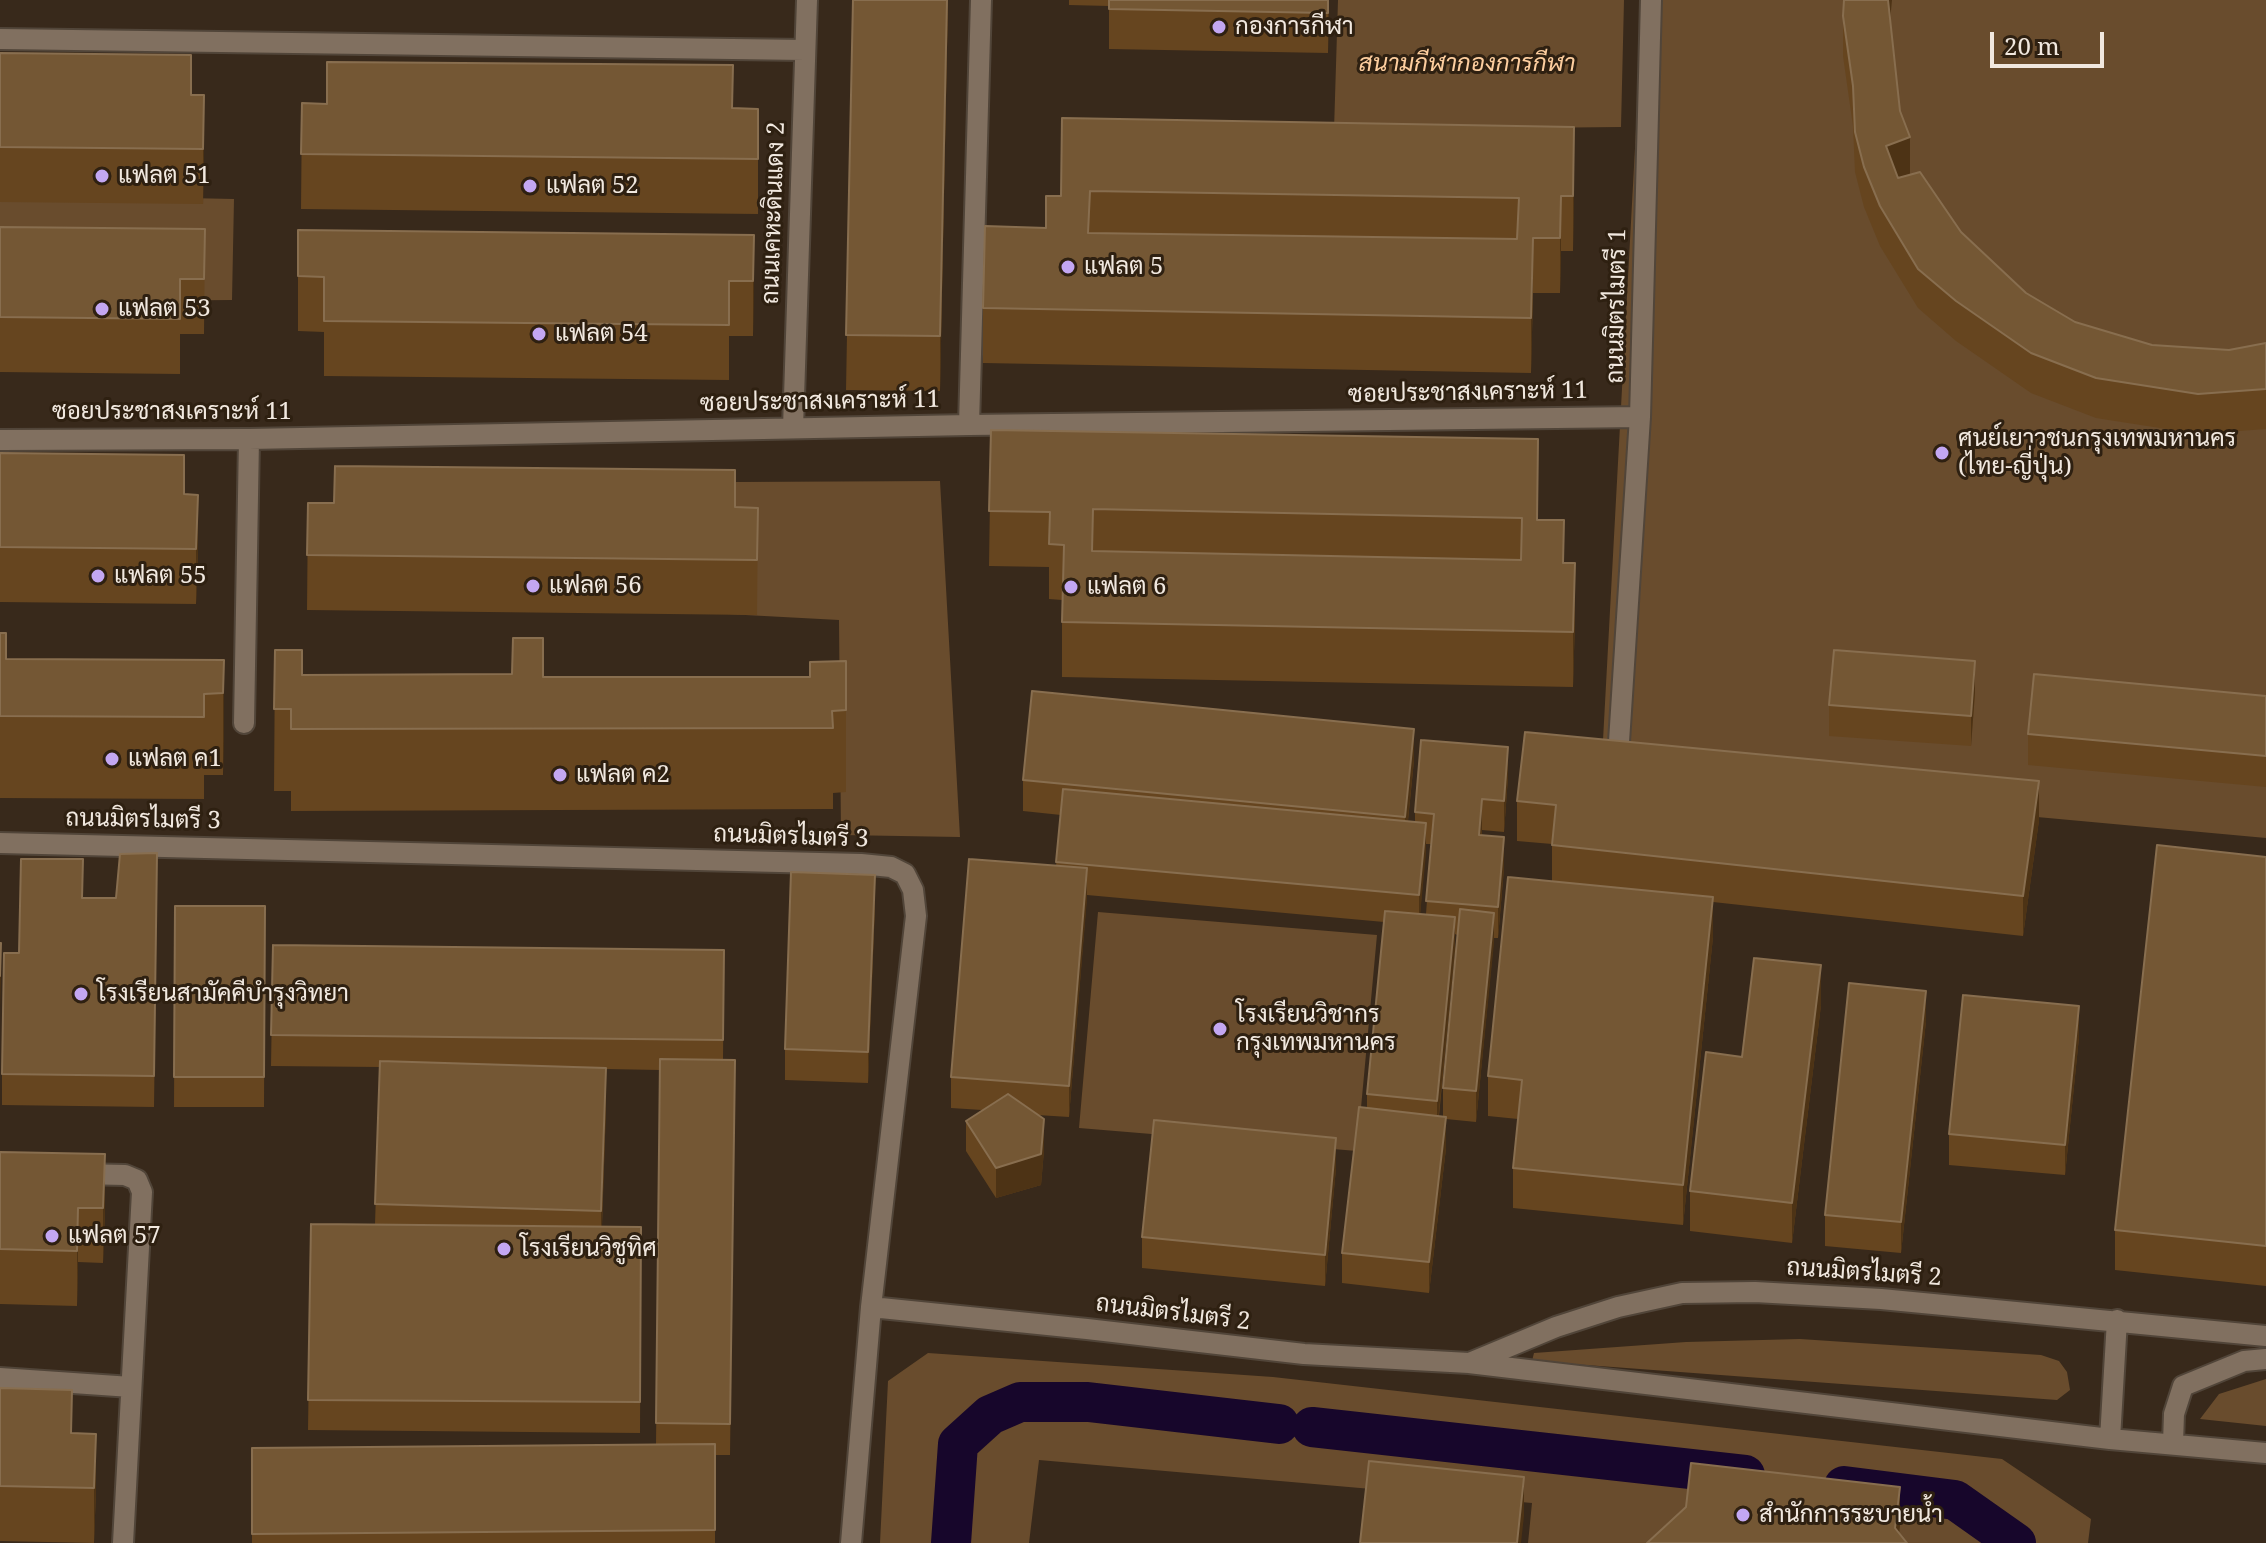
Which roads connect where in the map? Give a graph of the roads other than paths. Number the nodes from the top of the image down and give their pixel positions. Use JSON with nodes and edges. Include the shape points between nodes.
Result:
{"nodes":[{"id":1,"x":807,"y":0,"type":"edge"},
{"id":2,"x":981,"y":0,"type":"edge"},
{"id":3,"x":1651,"y":0,"type":"edge"},
{"id":4,"x":0,"y":39,"type":"edge"},
{"id":5,"x":805,"y":50,"type":"junction"},
{"id":6,"x":1640,"y":417,"type":"junction"},
{"id":7,"x":969,"y":425,"type":"junction"},
{"id":8,"x":793,"y":428,"type":"junction"},
{"id":9,"x":249,"y":439,"type":"junction"},
{"id":10,"x":0,"y":440,"type":"edge"},
{"id":11,"x":244,"y":723,"type":"dead end"},
{"id":12,"x":1618,"y":757,"type":"edge"},
{"id":13,"x":0,"y":843,"type":"edge"},
{"id":14,"x":62,"y":1173,"type":"edge"},
{"id":15,"x":871,"y":1307,"type":"junction"},
{"id":16,"x":2117,"y":1320,"type":"junction"},
{"id":17,"x":2266,"y":1336,"type":"edge"},
{"id":18,"x":2266,"y":1359,"type":"edge"},
{"id":19,"x":1469,"y":1363,"type":"junction"},
{"id":20,"x":0,"y":1378,"type":"edge"},
{"id":21,"x":131,"y":1387,"type":"junction"},
{"id":22,"x":2110,"y":1439,"type":"junction"},
{"id":23,"x":2173,"y":1443,"type":"junction"},
{"id":24,"x":2266,"y":1453,"type":"edge"},
{"id":25,"x":123,"y":1543,"type":"edge"},
{"id":26,"x":851,"y":1543,"type":"edge"}],
"edges":[{"from":1,"to":5,"type":"street","name":"ถนนเคหะดินแดง 2"},
{"from":2,"to":7,"type":"street"},
{"from":3,"to":6,"type":"street","name":"ถนนมิตรไมตรี 1"},
{"from":4,"to":5,"type":"street"},
{"from":5,"to":8,"type":"street","name":"ถนนเคหะดินแดง 2"},
{"from":6,"to":7,"type":"street","name":"ซอยประชาสงเคราะห์ 11"},
{"from":6,"to":12,"type":"street","name":"ถนนมิตรไมตรี 1"},
{"from":7,"to":8,"type":"street","name":"ซอยประชาสงเคราะห์ 11"},
{"from":8,"to":9,"type":"street","name":"ซอยประชาสงเคราะห์ 11"},
{"from":9,"to":10,"type":"street","name":"ซอยประชาสงเคราะห์ 11"},
{"from":9,"to":11,"type":"street"},
{"from":13,"to":15,"type":"street","name":"ถนนมิตรไมตรี 3","via":[[891,867],[905,874],[916,916]]},
{"from":14,"to":21,"type":"street","via":[[125,1175],[137,1180],[142,1192]]},
{"from":15,"to":19,"type":"street","name":"ถนนมิตรไมตรี 2","via":[[1304,1354]]},
{"from":15,"to":26,"type":"street","name":"ถนนมิตรไมตรี 3"},
{"from":16,"to":17,"type":"street","name":"ถนนมิตรไมตรี 2"},
{"from":16,"to":19,"type":"street","name":"ถนนมิตรไมตรี 2","via":[[1849,1297],[1682,1293],[1556,1327]]},
{"from":16,"to":22,"type":"street"},
{"from":18,"to":23,"type":"street","via":[[2244,1361],[2183,1386],[2174,1414]]},
{"from":19,"to":22,"type":"street","name":"ถนนมิตรไมตรี 2"},
{"from":20,"to":21,"type":"street"},
{"from":21,"to":25,"type":"street"},
{"from":22,"to":23,"type":"street","name":"ถนนมิตรไมตรี 2"},
{"from":23,"to":24,"type":"street","name":"ถนนมิตรไมตรี 2"}]}
